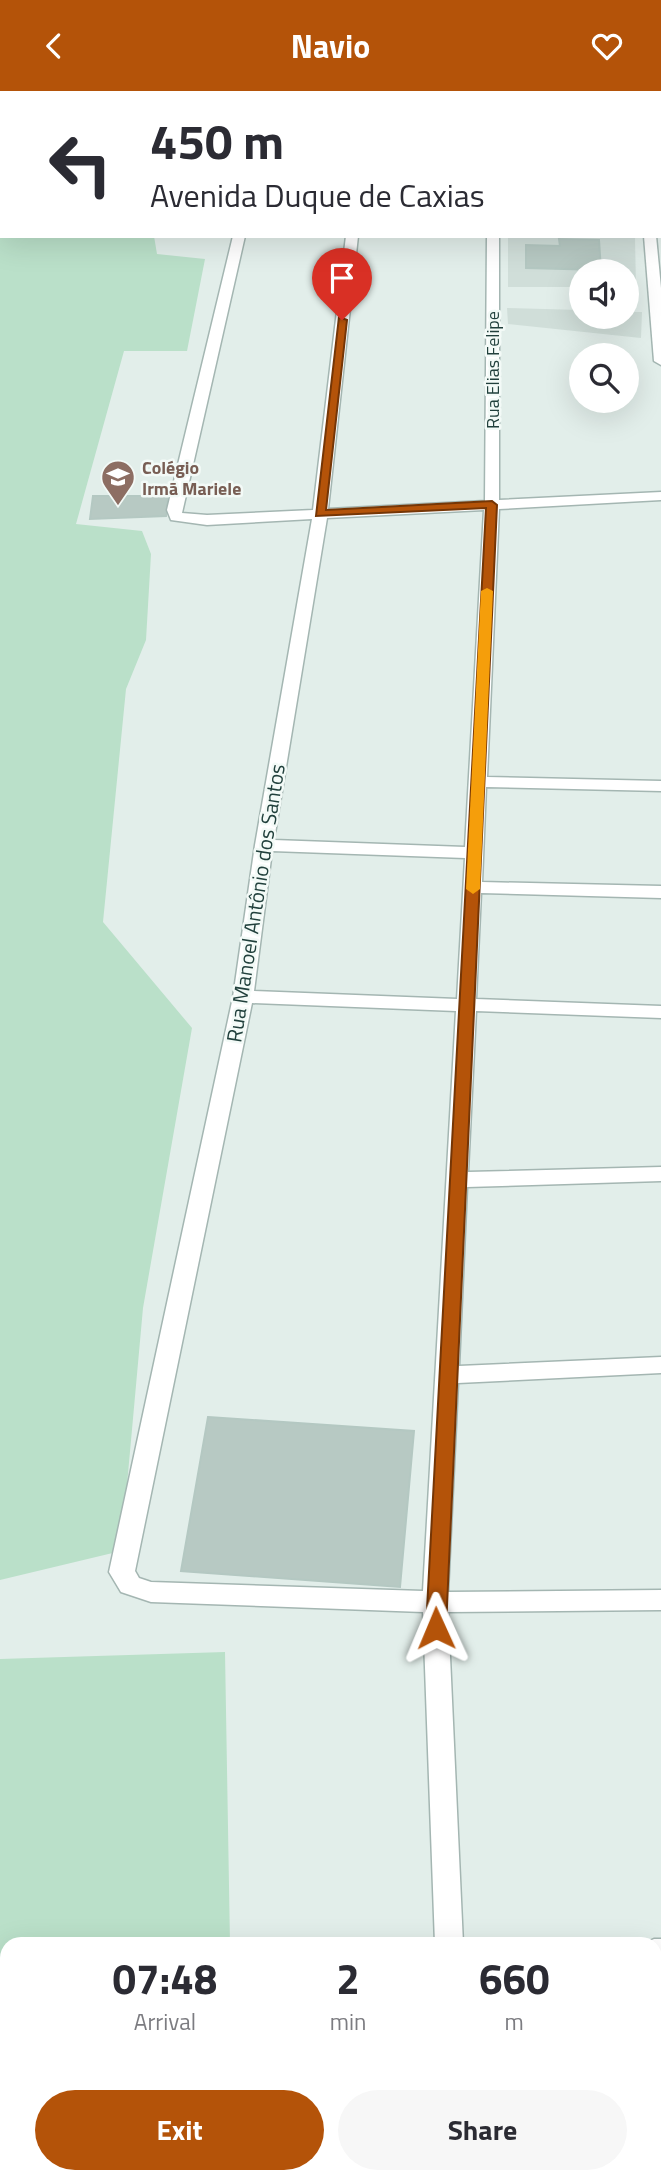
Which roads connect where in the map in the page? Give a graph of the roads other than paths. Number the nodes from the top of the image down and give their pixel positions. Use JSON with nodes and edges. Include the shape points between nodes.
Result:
{"nodes":[{"id":1,"x":239,"y":238,"type":"edge"},
{"id":2,"x":352,"y":238,"type":"edge"},
{"id":3,"x":493,"y":238,"type":"edge"},
{"id":4,"x":650,"y":238,"type":"edge"},
{"id":5,"x":661,"y":361,"type":"edge"},
{"id":6,"x":661,"y":496,"type":"edge"},
{"id":7,"x":492,"y":505,"type":"junction"},
{"id":8,"x":320,"y":514,"type":"junction"},
{"id":9,"x":478,"y":782,"type":"junction"},
{"id":10,"x":661,"y":786,"type":"edge"},
{"id":11,"x":264,"y":845,"type":"junction"},
{"id":12,"x":474,"y":853,"type":"junction"},
{"id":13,"x":473,"y":887,"type":"junction"},
{"id":14,"x":661,"y":892,"type":"edge"},
{"id":15,"x":243,"y":997,"type":"junction"},
{"id":16,"x":465,"y":1007,"type":"junction"},
{"id":17,"x":661,"y":1012,"type":"edge"},
{"id":18,"x":661,"y":1174,"type":"edge"},
{"id":19,"x":456,"y":1179,"type":"junction"},
{"id":20,"x":661,"y":1365,"type":"edge"},
{"id":21,"x":449,"y":1375,"type":"junction"},
{"id":22,"x":661,"y":1600,"type":"edge"},
{"id":23,"x":435,"y":1602,"type":"junction"},
{"id":24,"x":449,"y":1937,"type":"edge"}],
"edges":[{"from":1,"to":8,"type":"street","via":[[176,517]]},
{"from":2,"to":8,"type":"street","name":"Rua Manoel Antônio dos Santos"},
{"from":3,"to":7,"type":"street","name":"Rua Elias Felipe"},
{"from":4,"to":5,"type":"street"},
{"from":6,"to":7,"type":"street"},
{"from":7,"to":8,"type":"street"},
{"from":7,"to":9,"type":"street","name":"Rua Elias Felipe"},
{"from":8,"to":11,"type":"street","name":"Rua Manoel Antônio dos Santos"},
{"from":9,"to":10,"type":"street"},
{"from":9,"to":12,"type":"street","name":"Rua Elias Felipe"},
{"from":11,"to":12,"type":"street"},
{"from":11,"to":15,"type":"street","name":"Rua Manoel Antônio dos Santos"},
{"from":12,"to":13,"type":"street","name":"Rua Elias Felipe"},
{"from":13,"to":14,"type":"street"},
{"from":13,"to":16,"type":"street","name":"Rua Elias Felipe"},
{"from":15,"to":16,"type":"street"},
{"from":15,"to":23,"type":"street","name":"Rua Manoel Antônio dos Santos","via":[[122,1572],[130,1585],[151,1592]]},
{"from":16,"to":17,"type":"street"},
{"from":16,"to":19,"type":"street","name":"Rua Elias Felipe"},
{"from":18,"to":19,"type":"street"},
{"from":19,"to":21,"type":"street","name":"Rua Elias Felipe"},
{"from":20,"to":21,"type":"street"},
{"from":21,"to":23,"type":"street","name":"Rua Elias Felipe"},
{"from":22,"to":23,"type":"street"},
{"from":23,"to":24,"type":"street","name":"Rua Elias Felipe"}]}
